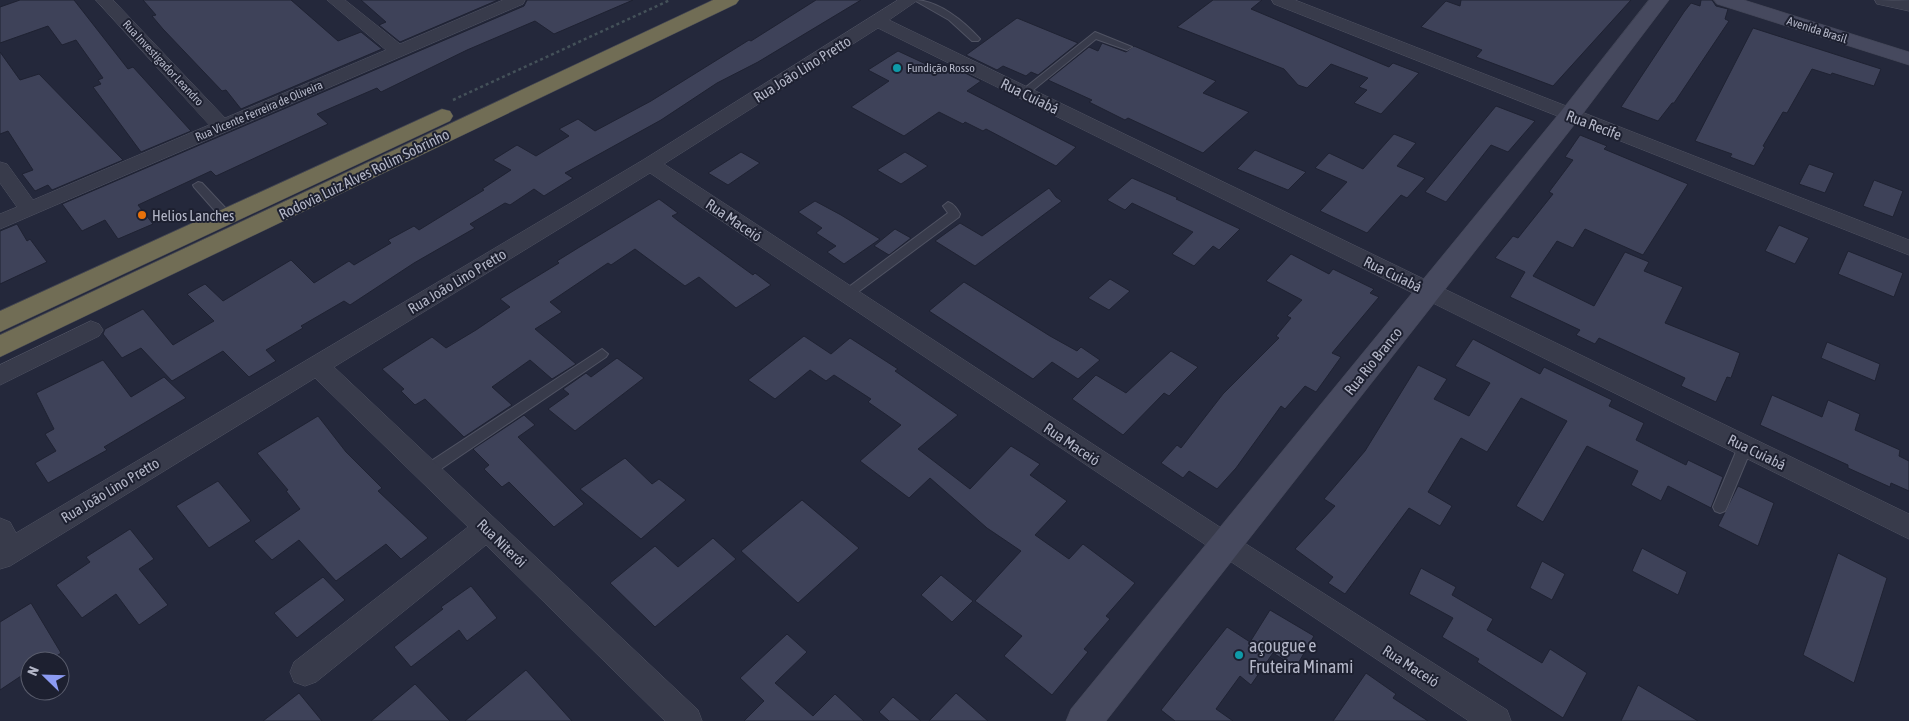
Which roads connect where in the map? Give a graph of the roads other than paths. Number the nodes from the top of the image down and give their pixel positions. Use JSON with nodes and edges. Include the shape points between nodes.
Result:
{"nodes":[{"id":1,"x":104,"y":0,"type":"edge"},
{"id":2,"x":335,"y":0,"type":"edge"},
{"id":3,"x":517,"y":0,"type":"edge"},
{"id":4,"x":687,"y":0,"type":"edge"},
{"id":5,"x":729,"y":0,"type":"edge"},
{"id":6,"x":910,"y":0,"type":"edge"},
{"id":7,"x":918,"y":0,"type":"edge"},
{"id":8,"x":1280,"y":0,"type":"edge"},
{"id":9,"x":1659,"y":0,"type":"edge"},
{"id":10,"x":1724,"y":0,"type":"edge"},
{"id":11,"x":1883,"y":0,"type":"edge"},
{"id":12,"x":1909,"y":6,"type":"edge"},
{"id":13,"x":877,"y":21,"type":"junction"},
{"id":14,"x":975,"y":39,"type":"dead end"},
{"id":15,"x":1127,"y":47,"type":"dead end"},
{"id":16,"x":398,"y":51,"type":"junction"},
{"id":17,"x":1909,"y":59,"type":"edge"},
{"id":18,"x":1024,"y":93,"type":"junction"},
{"id":19,"x":1570,"y":115,"type":"junction"},
{"id":20,"x":222,"y":127,"type":"junction"},
{"id":21,"x":650,"y":164,"type":"junction"},
{"id":22,"x":0,"y":168,"type":"edge"},
{"id":23,"x":198,"y":185,"type":"dead end"},
{"id":24,"x":948,"y":206,"type":"dead end"},
{"id":25,"x":29,"y":209,"type":"junction"},
{"id":26,"x":227,"y":217,"type":"junction"},
{"id":27,"x":0,"y":222,"type":"edge"},
{"id":28,"x":1909,"y":248,"type":"edge"},
{"id":29,"x":1429,"y":291,"type":"junction"},
{"id":30,"x":846,"y":295,"type":"junction"},
{"id":31,"x":0,"y":322,"type":"edge"},
{"id":32,"x":91,"y":330,"type":"dead end"},
{"id":33,"x":0,"y":347,"type":"edge"},
{"id":34,"x":602,"y":354,"type":"dead end"},
{"id":35,"x":317,"y":365,"type":"junction"},
{"id":36,"x":0,"y":376,"type":"edge"},
{"id":37,"x":1745,"y":446,"type":"junction"},
{"id":38,"x":428,"y":471,"type":"junction"},
{"id":39,"x":1720,"y":507,"type":"dead end"},
{"id":40,"x":1909,"y":527,"type":"edge"},
{"id":41,"x":487,"y":528,"type":"junction"},
{"id":42,"x":3,"y":546,"type":"edge"},
{"id":43,"x":1225,"y":546,"type":"junction"},
{"id":44,"x":305,"y":672,"type":"dead end"},
{"id":45,"x":687,"y":721,"type":"edge"},
{"id":46,"x":1084,"y":721,"type":"edge"},
{"id":47,"x":1496,"y":721,"type":"edge"}],
"edges":[{"from":1,"to":20,"type":"street","name":"Rua Investigador Leandro"},
{"from":2,"to":16,"type":"street"},
{"from":3,"to":16,"type":"street","name":"Rua Vicente Ferreira de Oliveira"},
{"from":4,"to":26,"type":"highway","name":"Rodovia Luiz Alves Rolim Sobrinho"},
{"from":5,"to":33,"type":"highway","name":"Rodovia Luiz Alves Rolim Sobrinho"},
{"from":6,"to":13,"type":"street","name":"Rua João Lino Pretto"},
{"from":7,"to":14,"type":"lane","via":[[952,18]]},
{"from":8,"to":19,"type":"street","name":"Rua Recife"},
{"from":9,"to":19,"type":"street","name":"Rua Rio Branco"},
{"from":10,"to":17,"type":"street","name":"Avenida Brasil"},
{"from":11,"to":12,"type":"street"},
{"from":13,"to":18,"type":"street","name":"Rua Cuiabá"},
{"from":13,"to":21,"type":"street","name":"Rua João Lino Pretto"},
{"from":15,"to":18,"type":"lane","via":[[1095,36]]},
{"from":16,"to":20,"type":"street","name":"Rua Vicente Ferreira de Oliveira"},
{"from":18,"to":29,"type":"street","name":"Rua Cuiabá"},
{"from":19,"to":28,"type":"street","name":"Rua Recife"},
{"from":19,"to":29,"type":"street","name":"Rua Rio Branco"},
{"from":20,"to":25,"type":"street","name":"Rua Vicente Ferreira de Oliveira"},
{"from":21,"to":30,"type":"street","name":"Rua Maceió"},
{"from":21,"to":35,"type":"street","name":"Rua João Lino Pretto"},
{"from":22,"to":25,"type":"street"},
{"from":23,"to":26,"type":"lane"},
{"from":24,"to":30,"type":"lane","via":[[955,214]]},
{"from":25,"to":27,"type":"street","name":"Rua Vicente Ferreira de Oliveira"},
{"from":26,"to":31,"type":"highway","name":"Rodovia Luiz Alves Rolim Sobrinho"},
{"from":29,"to":37,"type":"street","name":"Rua Cuiabá"},
{"from":29,"to":43,"type":"street","name":"Rua Rio Branco"},
{"from":30,"to":43,"type":"street","name":"Rua Maceió"},
{"from":32,"to":36,"type":"street"},
{"from":34,"to":38,"type":"lane"},
{"from":35,"to":38,"type":"street","name":"Rua Niterói"},
{"from":35,"to":42,"type":"street","name":"Rua João Lino Pretto"},
{"from":37,"to":39,"type":"lane"},
{"from":37,"to":40,"type":"street","name":"Rua Cuiabá"},
{"from":38,"to":41,"type":"street","name":"Rua Niterói"},
{"from":41,"to":44,"type":"street"},
{"from":41,"to":45,"type":"street","name":"Rua Niterói"},
{"from":43,"to":46,"type":"street","name":"Rua Rio Branco"},
{"from":43,"to":47,"type":"street","name":"Rua Maceió"}]}
